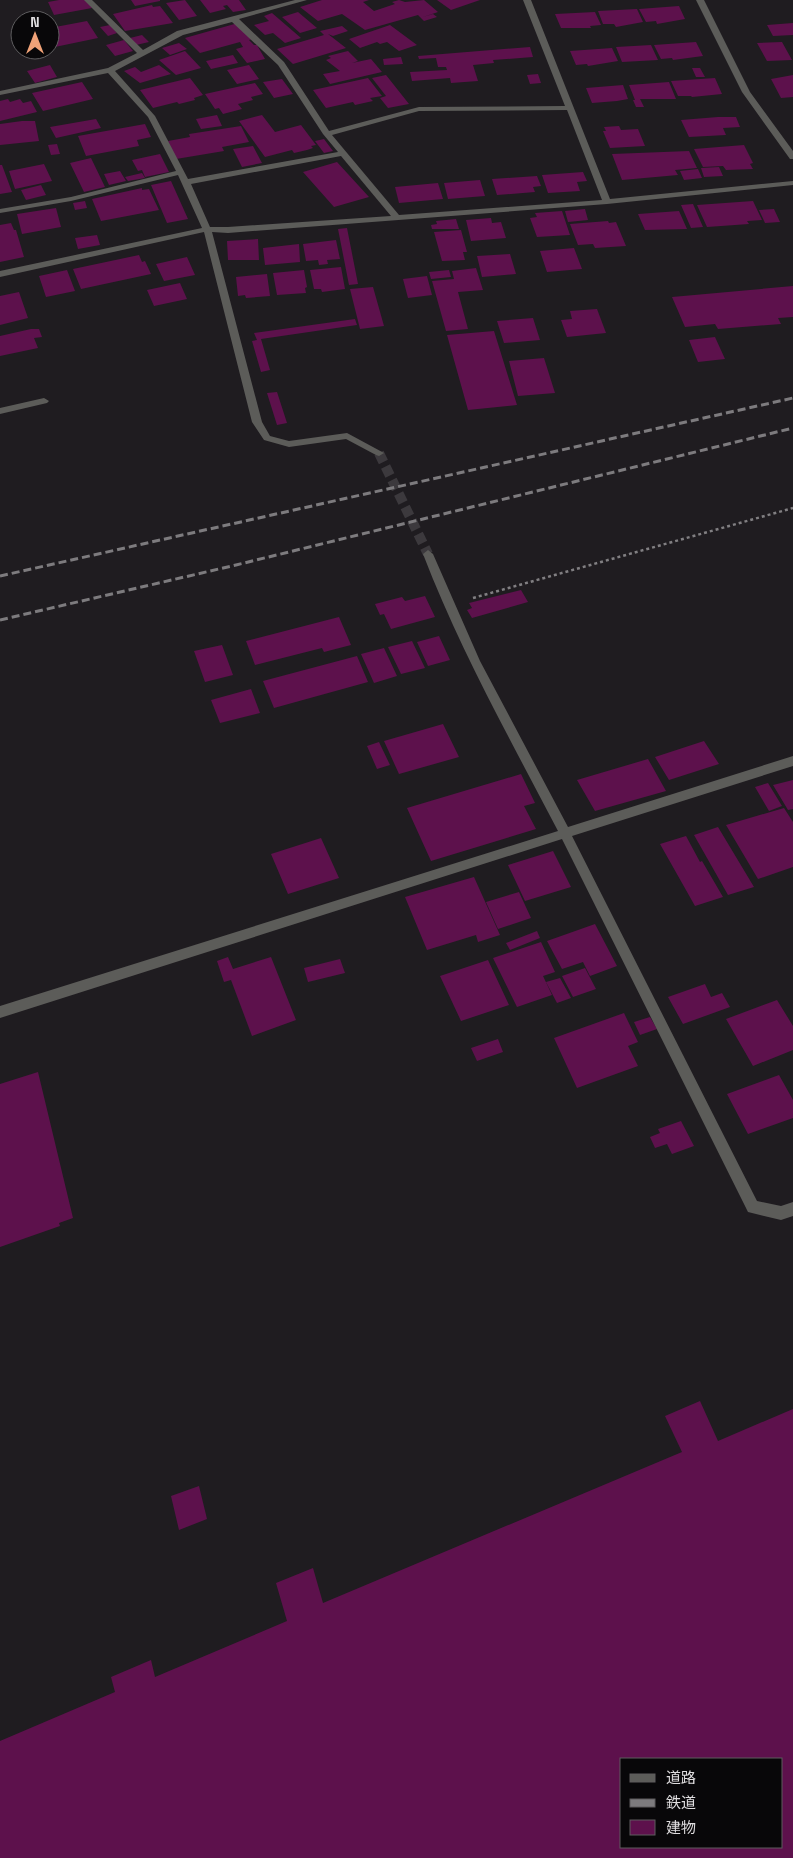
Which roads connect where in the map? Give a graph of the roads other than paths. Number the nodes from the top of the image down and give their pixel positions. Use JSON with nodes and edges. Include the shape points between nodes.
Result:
{"nodes":[{"id":1,"x":88,"y":0,"type":"edge"},
{"id":2,"x":303,"y":0,"type":"edge"},
{"id":3,"x":527,"y":0,"type":"edge"},
{"id":4,"x":700,"y":0,"type":"edge"},
{"id":5,"x":235,"y":20,"type":"junction"},
{"id":6,"x":141,"y":52,"type":"junction"},
{"id":7,"x":110,"y":70,"type":"junction"},
{"id":8,"x":0,"y":93,"type":"edge"},
{"id":9,"x":570,"y":108,"type":"junction"},
{"id":10,"x":327,"y":134,"type":"junction"},
{"id":11,"x":344,"y":153,"type":"junction"},
{"id":12,"x":793,"y":157,"type":"edge"},
{"id":13,"x":180,"y":172,"type":"junction"},
{"id":14,"x":186,"y":182,"type":"junction"},
{"id":15,"x":793,"y":182,"type":"edge"},
{"id":16,"x":607,"y":202,"type":"junction"},
{"id":17,"x":0,"y":212,"type":"edge"},
{"id":18,"x":397,"y":218,"type":"junction"},
{"id":19,"x":207,"y":229,"type":"junction"},
{"id":20,"x":0,"y":274,"type":"edge"},
{"id":21,"x":44,"y":402,"type":"dead end"},
{"id":22,"x":0,"y":411,"type":"edge"},
{"id":23,"x":379,"y":453,"type":"tunnel mouth"},
{"id":24,"x":428,"y":554,"type":"tunnel mouth"},
{"id":25,"x":793,"y":761,"type":"edge"},
{"id":26,"x":565,"y":834,"type":"junction"},
{"id":27,"x":0,"y":1012,"type":"edge"},
{"id":28,"x":793,"y":1209,"type":"edge"}],
"edges":[{"from":1,"to":6,"type":"street"},
{"from":2,"to":5,"type":"street"},
{"from":3,"to":9,"type":"street"},
{"from":4,"to":12,"type":"street","via":[[746,92]]},
{"from":5,"to":6,"type":"street","via":[[180,33]]},
{"from":5,"to":10,"type":"street","via":[[281,64]]},
{"from":6,"to":7,"type":"street"},
{"from":7,"to":8,"type":"street"},
{"from":7,"to":13,"type":"street","via":[[151,116]]},
{"from":9,"to":10,"type":"street","via":[[419,109]]},
{"from":9,"to":16,"type":"street"},
{"from":10,"to":11,"type":"street"},
{"from":11,"to":14,"type":"street"},
{"from":11,"to":18,"type":"street"},
{"from":13,"to":14,"type":"street"},
{"from":13,"to":17,"type":"street","via":[[71,199]]},
{"from":14,"to":19,"type":"street"},
{"from":15,"to":16,"type":"street"},
{"from":16,"to":18,"type":"street"},
{"from":18,"to":19,"type":"street"},
{"from":19,"to":20,"type":"street"},
{"from":19,"to":23,"type":"street","via":[[257,422],[267,438],[289,444],[347,436]]},
{"from":21,"to":22,"type":"street"},
{"from":24,"to":26,"type":"street","via":[[446,605]]},
{"from":25,"to":26,"type":"street"},
{"from":26,"to":27,"type":"street"},
{"from":26,"to":28,"type":"street","via":[[753,1207],[781,1213]]}]}
